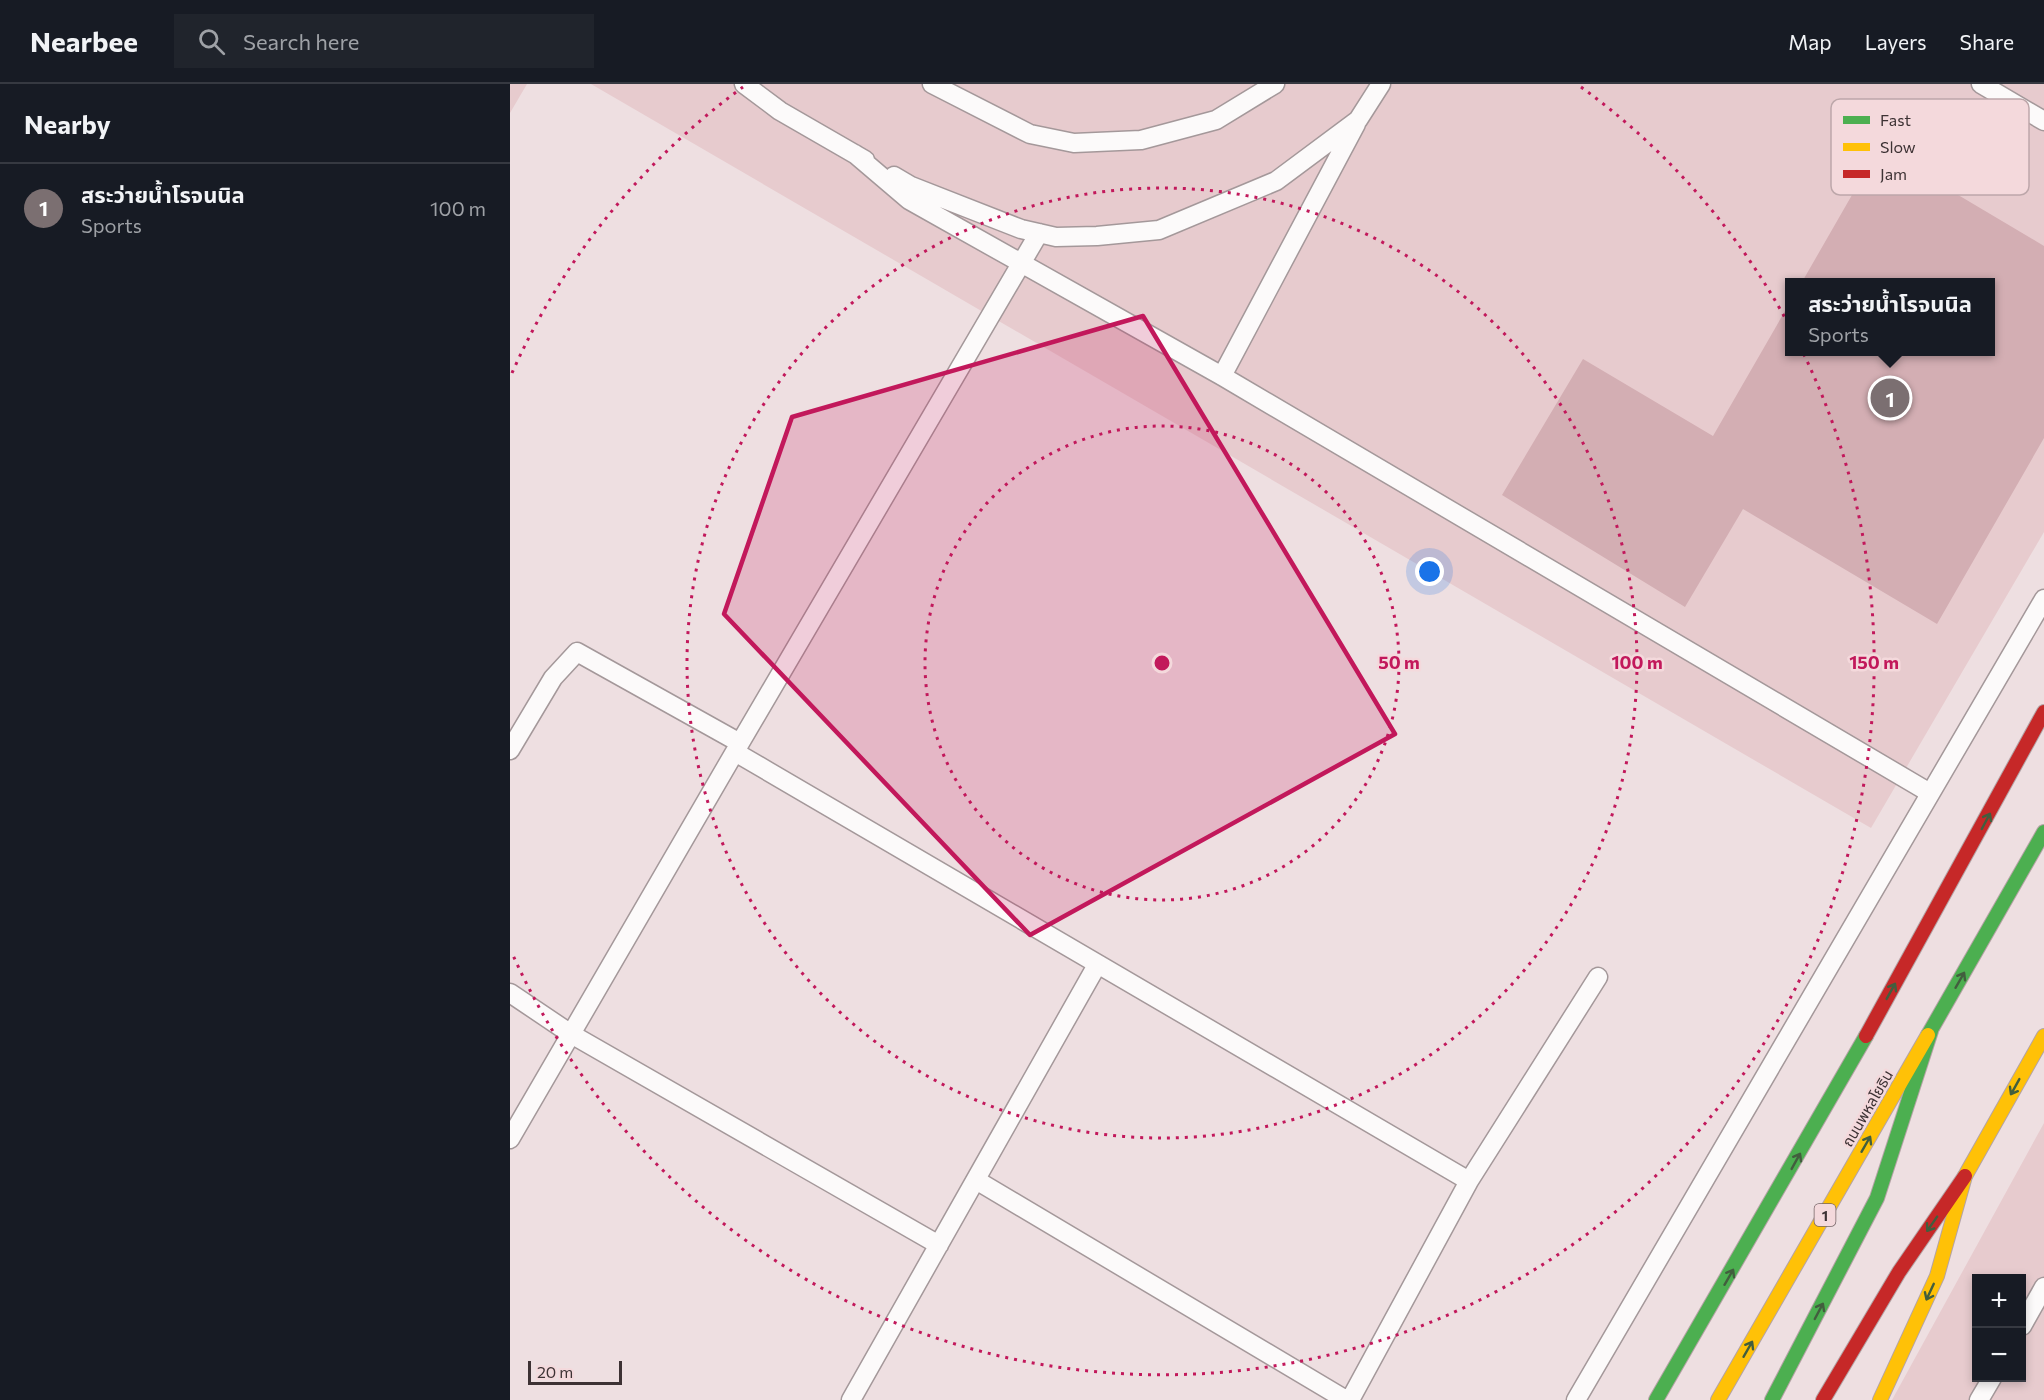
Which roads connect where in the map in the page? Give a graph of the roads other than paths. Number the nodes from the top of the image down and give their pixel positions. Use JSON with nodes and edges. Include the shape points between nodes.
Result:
{"nodes":[{"id":1,"x":744,"y":84,"type":"edge"},
{"id":2,"x":932,"y":84,"type":"edge"},
{"id":3,"x":1275,"y":84,"type":"edge"},
{"id":4,"x":1381,"y":84,"type":"edge"},
{"id":5,"x":1981,"y":84,"type":"edge"},
{"id":6,"x":2007,"y":99,"type":"edge"},
{"id":7,"x":2029,"y":112,"type":"edge"},
{"id":8,"x":1358,"y":120,"type":"junction"},
{"id":9,"x":2044,"y":121,"type":"edge"},
{"id":10,"x":855,"y":154,"type":"junction"},
{"id":11,"x":1039,"y":233,"type":"junction"},
{"id":12,"x":1022,"y":263,"type":"junction"},
{"id":13,"x":1222,"y":376,"type":"junction"},
{"id":14,"x":2044,"y":599,"type":"edge"},
{"id":15,"x":2044,"y":712,"type":"edge"},
{"id":16,"x":737,"y":748,"type":"junction"},
{"id":17,"x":510,"y":750,"type":"edge"},
{"id":18,"x":1930,"y":793,"type":"junction"},
{"id":19,"x":2044,"y":832,"type":"edge"},
{"id":20,"x":1097,"y":965,"type":"junction"},
{"id":21,"x":1598,"y":976,"type":"dead end"},
{"id":22,"x":510,"y":993,"type":"edge"},
{"id":23,"x":1931,"y":1030,"type":"junction"},
{"id":24,"x":571,"y":1034,"type":"junction"},
{"id":25,"x":2044,"y":1036,"type":"edge"},
{"id":26,"x":510,"y":1139,"type":"edge"},
{"id":27,"x":1965,"y":1176,"type":"junction"},
{"id":28,"x":976,"y":1180,"type":"junction"},
{"id":29,"x":1469,"y":1181,"type":"junction"},
{"id":30,"x":939,"y":1245,"type":"junction"},
{"id":31,"x":2044,"y":1287,"type":"edge"},
{"id":32,"x":2026,"y":1319,"type":"edge"},
{"id":33,"x":1989,"y":1382,"type":"edge"},
{"id":34,"x":851,"y":1400,"type":"edge"},
{"id":35,"x":1348,"y":1400,"type":"edge"},
{"id":36,"x":1576,"y":1400,"type":"edge"},
{"id":37,"x":1656,"y":1400,"type":"edge"},
{"id":38,"x":1718,"y":1400,"type":"edge"},
{"id":39,"x":1772,"y":1400,"type":"edge"},
{"id":40,"x":1823,"y":1400,"type":"edge"},
{"id":41,"x":1880,"y":1400,"type":"edge"},
{"id":42,"x":1979,"y":1400,"type":"edge"}],
"edges":[{"from":1,"to":10,"type":"lane","via":[[780,111]]},
{"from":2,"to":3,"type":"lane","via":[[1030,134],[1074,143],[1141,140],[1216,120]]},
{"from":4,"to":8,"type":"lane"},
{"from":5,"to":6,"type":"lane"},
{"from":7,"to":9,"type":"lane"},
{"from":8,"to":11,"type":"lane","via":[[1276,181],[1159,230],[1098,236],[1056,237]]},
{"from":8,"to":13,"type":"lane"},
{"from":10,"to":11,"type":"lane","via":[[911,186]]},
{"from":10,"to":12,"type":"lane","via":[[909,200]]},
{"from":11,"to":12,"type":"lane"},
{"from":12,"to":13,"type":"lane"},
{"from":12,"to":16,"type":"lane"},
{"from":13,"to":18,"type":"lane"},
{"from":14,"to":18,"type":"lane"},
{"from":37,"to":15,"type":"main road","one_way":true,"via":[[1767,1212]]},
{"from":16,"to":17,"type":"lane","via":[[578,652],[553,678]]},
{"from":16,"to":20,"type":"lane"},
{"from":16,"to":24,"type":"lane"},
{"from":18,"to":36,"type":"lane"},
{"from":23,"to":19,"type":"main road","name":"ถนนพหลโยธิน","number":"1","one_way":true},
{"from":20,"to":28,"type":"lane"},
{"from":20,"to":29,"type":"lane"},
{"from":21,"to":29,"type":"lane"},
{"from":22,"to":24,"type":"lane"},
{"from":38,"to":23,"type":"main road","name":"ถนนพหลโยธิน","number":"1","one_way":true},
{"from":39,"to":23,"type":"main road","one_way":true,"via":[[1877,1198]]},
{"from":24,"to":26,"type":"lane"},
{"from":24,"to":30,"type":"lane"},
{"from":25,"to":27,"type":"main road","one_way":true},
{"from":27,"to":40,"type":"main road","one_way":true,"via":[[1899,1272]]},
{"from":27,"to":41,"type":"main road","one_way":true,"via":[[1937,1276]]},
{"from":28,"to":30,"type":"lane"},
{"from":28,"to":35,"type":"lane"},
{"from":29,"to":35,"type":"lane"},
{"from":30,"to":34,"type":"lane"},
{"from":31,"to":32,"type":"lane"},
{"from":33,"to":42,"type":"lane"}]}
